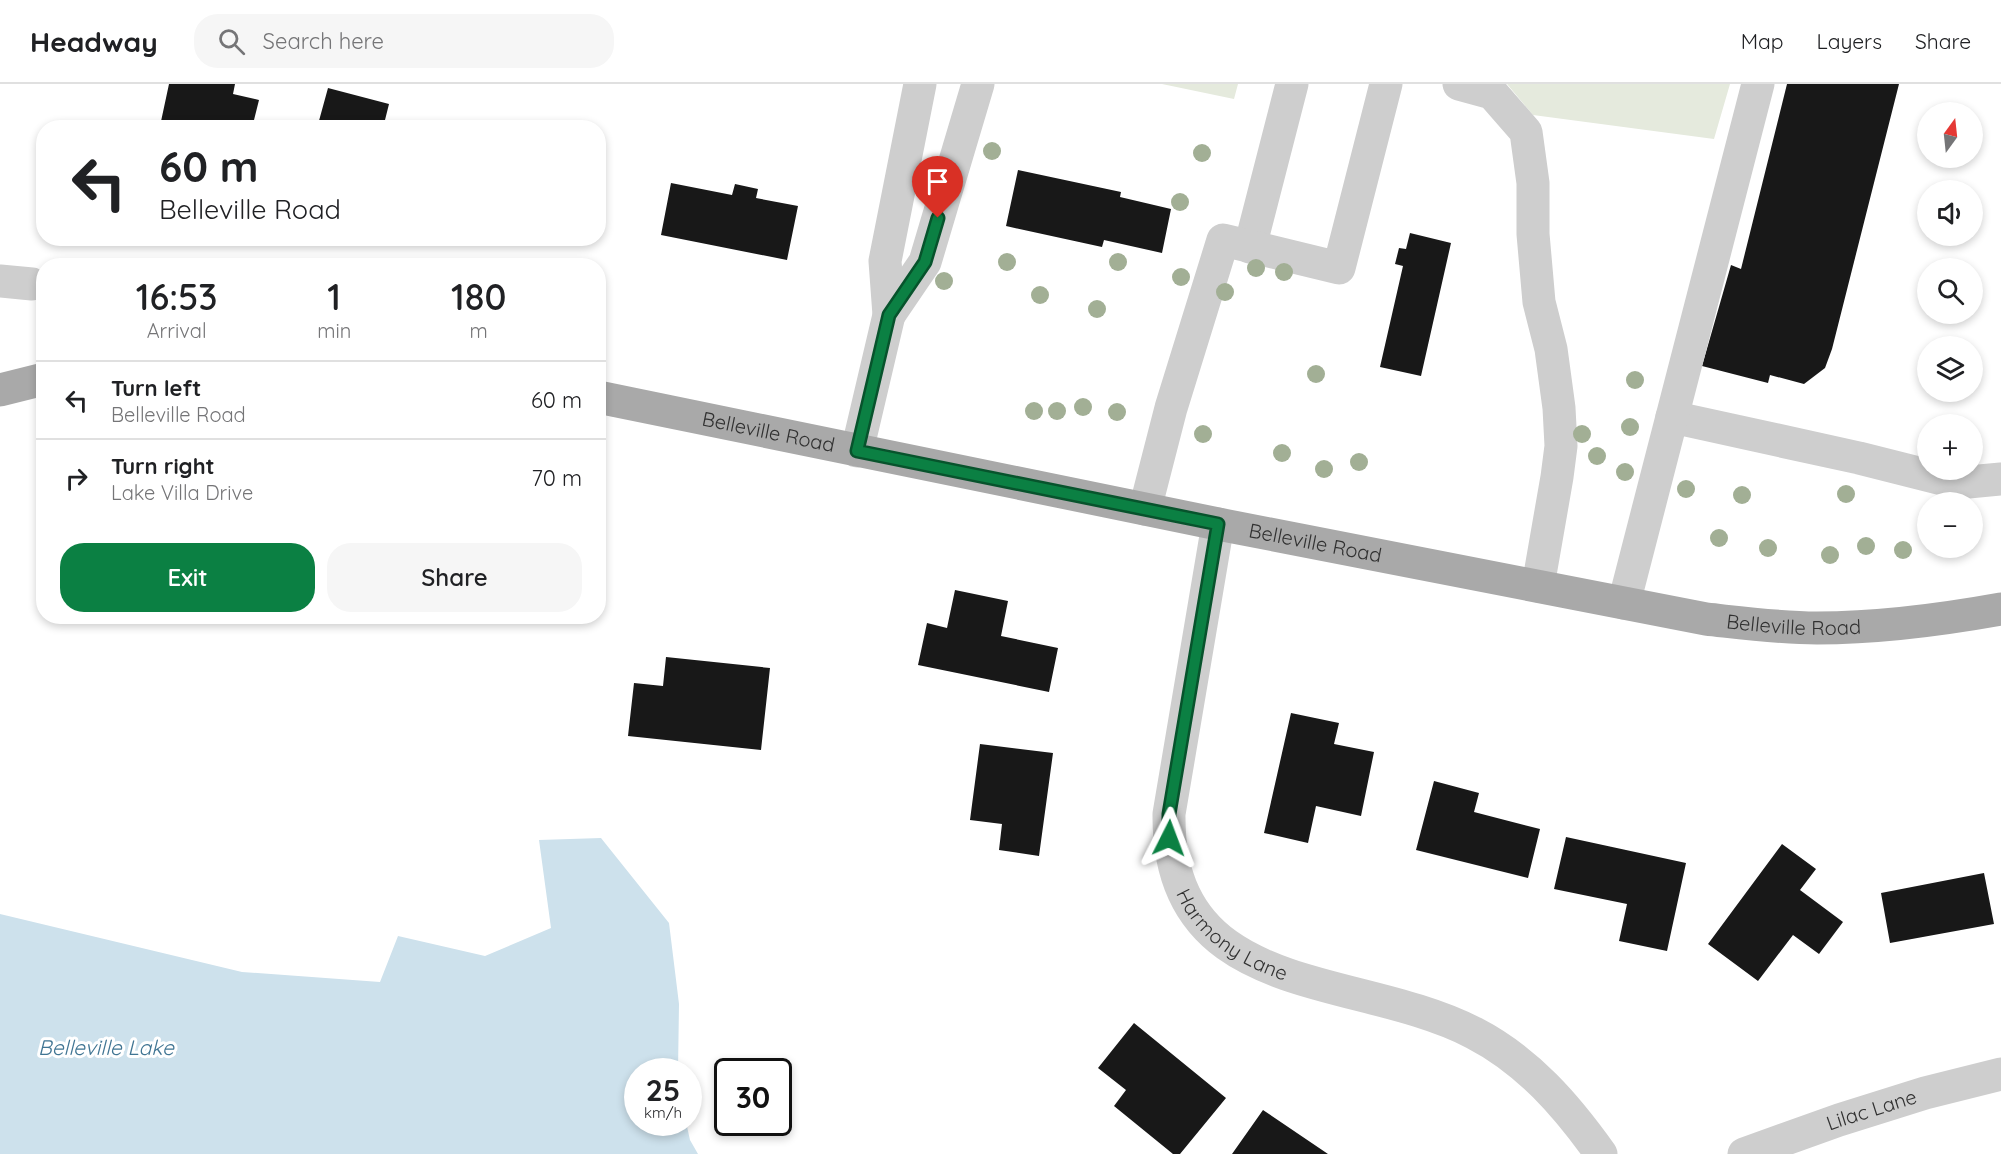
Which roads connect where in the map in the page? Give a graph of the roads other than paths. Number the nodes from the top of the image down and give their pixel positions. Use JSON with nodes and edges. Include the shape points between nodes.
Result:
{"nodes":[{"id":1,"x":920,"y":84,"type":"edge"},
{"id":2,"x":978,"y":84,"type":"edge"},
{"id":3,"x":1292,"y":84,"type":"edge"},
{"id":4,"x":1386,"y":84,"type":"edge"},
{"id":5,"x":1459,"y":84,"type":"edge"},
{"id":6,"x":1758,"y":84,"type":"edge"},
{"id":7,"x":1250,"y":247,"type":"junction"},
{"id":8,"x":0,"y":281,"type":"edge"},
{"id":9,"x":32,"y":284,"type":"dead end"},
{"id":10,"x":889,"y":315,"type":"junction"},
{"id":11,"x":36,"y":381,"type":"edge"},
{"id":12,"x":0,"y":390,"type":"edge"},
{"id":13,"x":606,"y":399,"type":"edge"},
{"id":14,"x":1672,"y":417,"type":"junction"},
{"id":15,"x":857,"y":451,"type":"junction"},
{"id":16,"x":2001,"y":479,"type":"edge"},
{"id":17,"x":1145,"y":509,"type":"junction"},
{"id":18,"x":1218,"y":524,"type":"junction"},
{"id":19,"x":1538,"y":586,"type":"junction"},
{"id":20,"x":1624,"y":603,"type":"junction"},
{"id":21,"x":2001,"y":609,"type":"edge"},
{"id":22,"x":2001,"y":1074,"type":"edge"},
{"id":23,"x":1601,"y":1154,"type":"edge"},
{"id":24,"x":1744,"y":1154,"type":"edge"}],
"edges":[{"from":1,"to":10,"type":"street","via":[[885,261]]},
{"from":2,"to":10,"type":"street","via":[[925,262]]},
{"from":3,"to":7,"type":"street"},
{"from":4,"to":7,"type":"street","via":[[1339,268]]},
{"from":5,"to":19,"type":"street","via":[[1492,93],[1526,132],[1533,183],[1539,302],[1551,349],[1561,446]]},
{"from":6,"to":14,"type":"street"},
{"from":7,"to":17,"type":"street","via":[[1223,240],[1171,408]]},
{"from":8,"to":9,"type":"street"},
{"from":10,"to":15,"type":"street"},
{"from":11,"to":12,"type":"main road"},
{"from":13,"to":15,"type":"main road","name":"Belleville Road"},
{"from":14,"to":16,"type":"street","via":[[1958,483]]},
{"from":14,"to":20,"type":"street"},
{"from":15,"to":17,"type":"main road","name":"Belleville Road"},
{"from":17,"to":18,"type":"main road","name":"Belleville Road"},
{"from":18,"to":19,"type":"main road","name":"Belleville Road"},
{"from":18,"to":23,"type":"street","name":"Harmony Lane","via":[[1169,814],[1172,861],[1190,904],[1219,940],[1237,954],[1271,970],[1432,1015],[1504,1050],[1531,1071],[1573,1115]]},
{"from":19,"to":20,"type":"main road","name":"Belleville Road"},
{"from":20,"to":21,"type":"main road","name":"Belleville Road","via":[[1706,619],[1816,628],[1890,625]]},
{"from":22,"to":24,"type":"street","name":"Lilac Lane","via":[[1925,1093]]}]}
